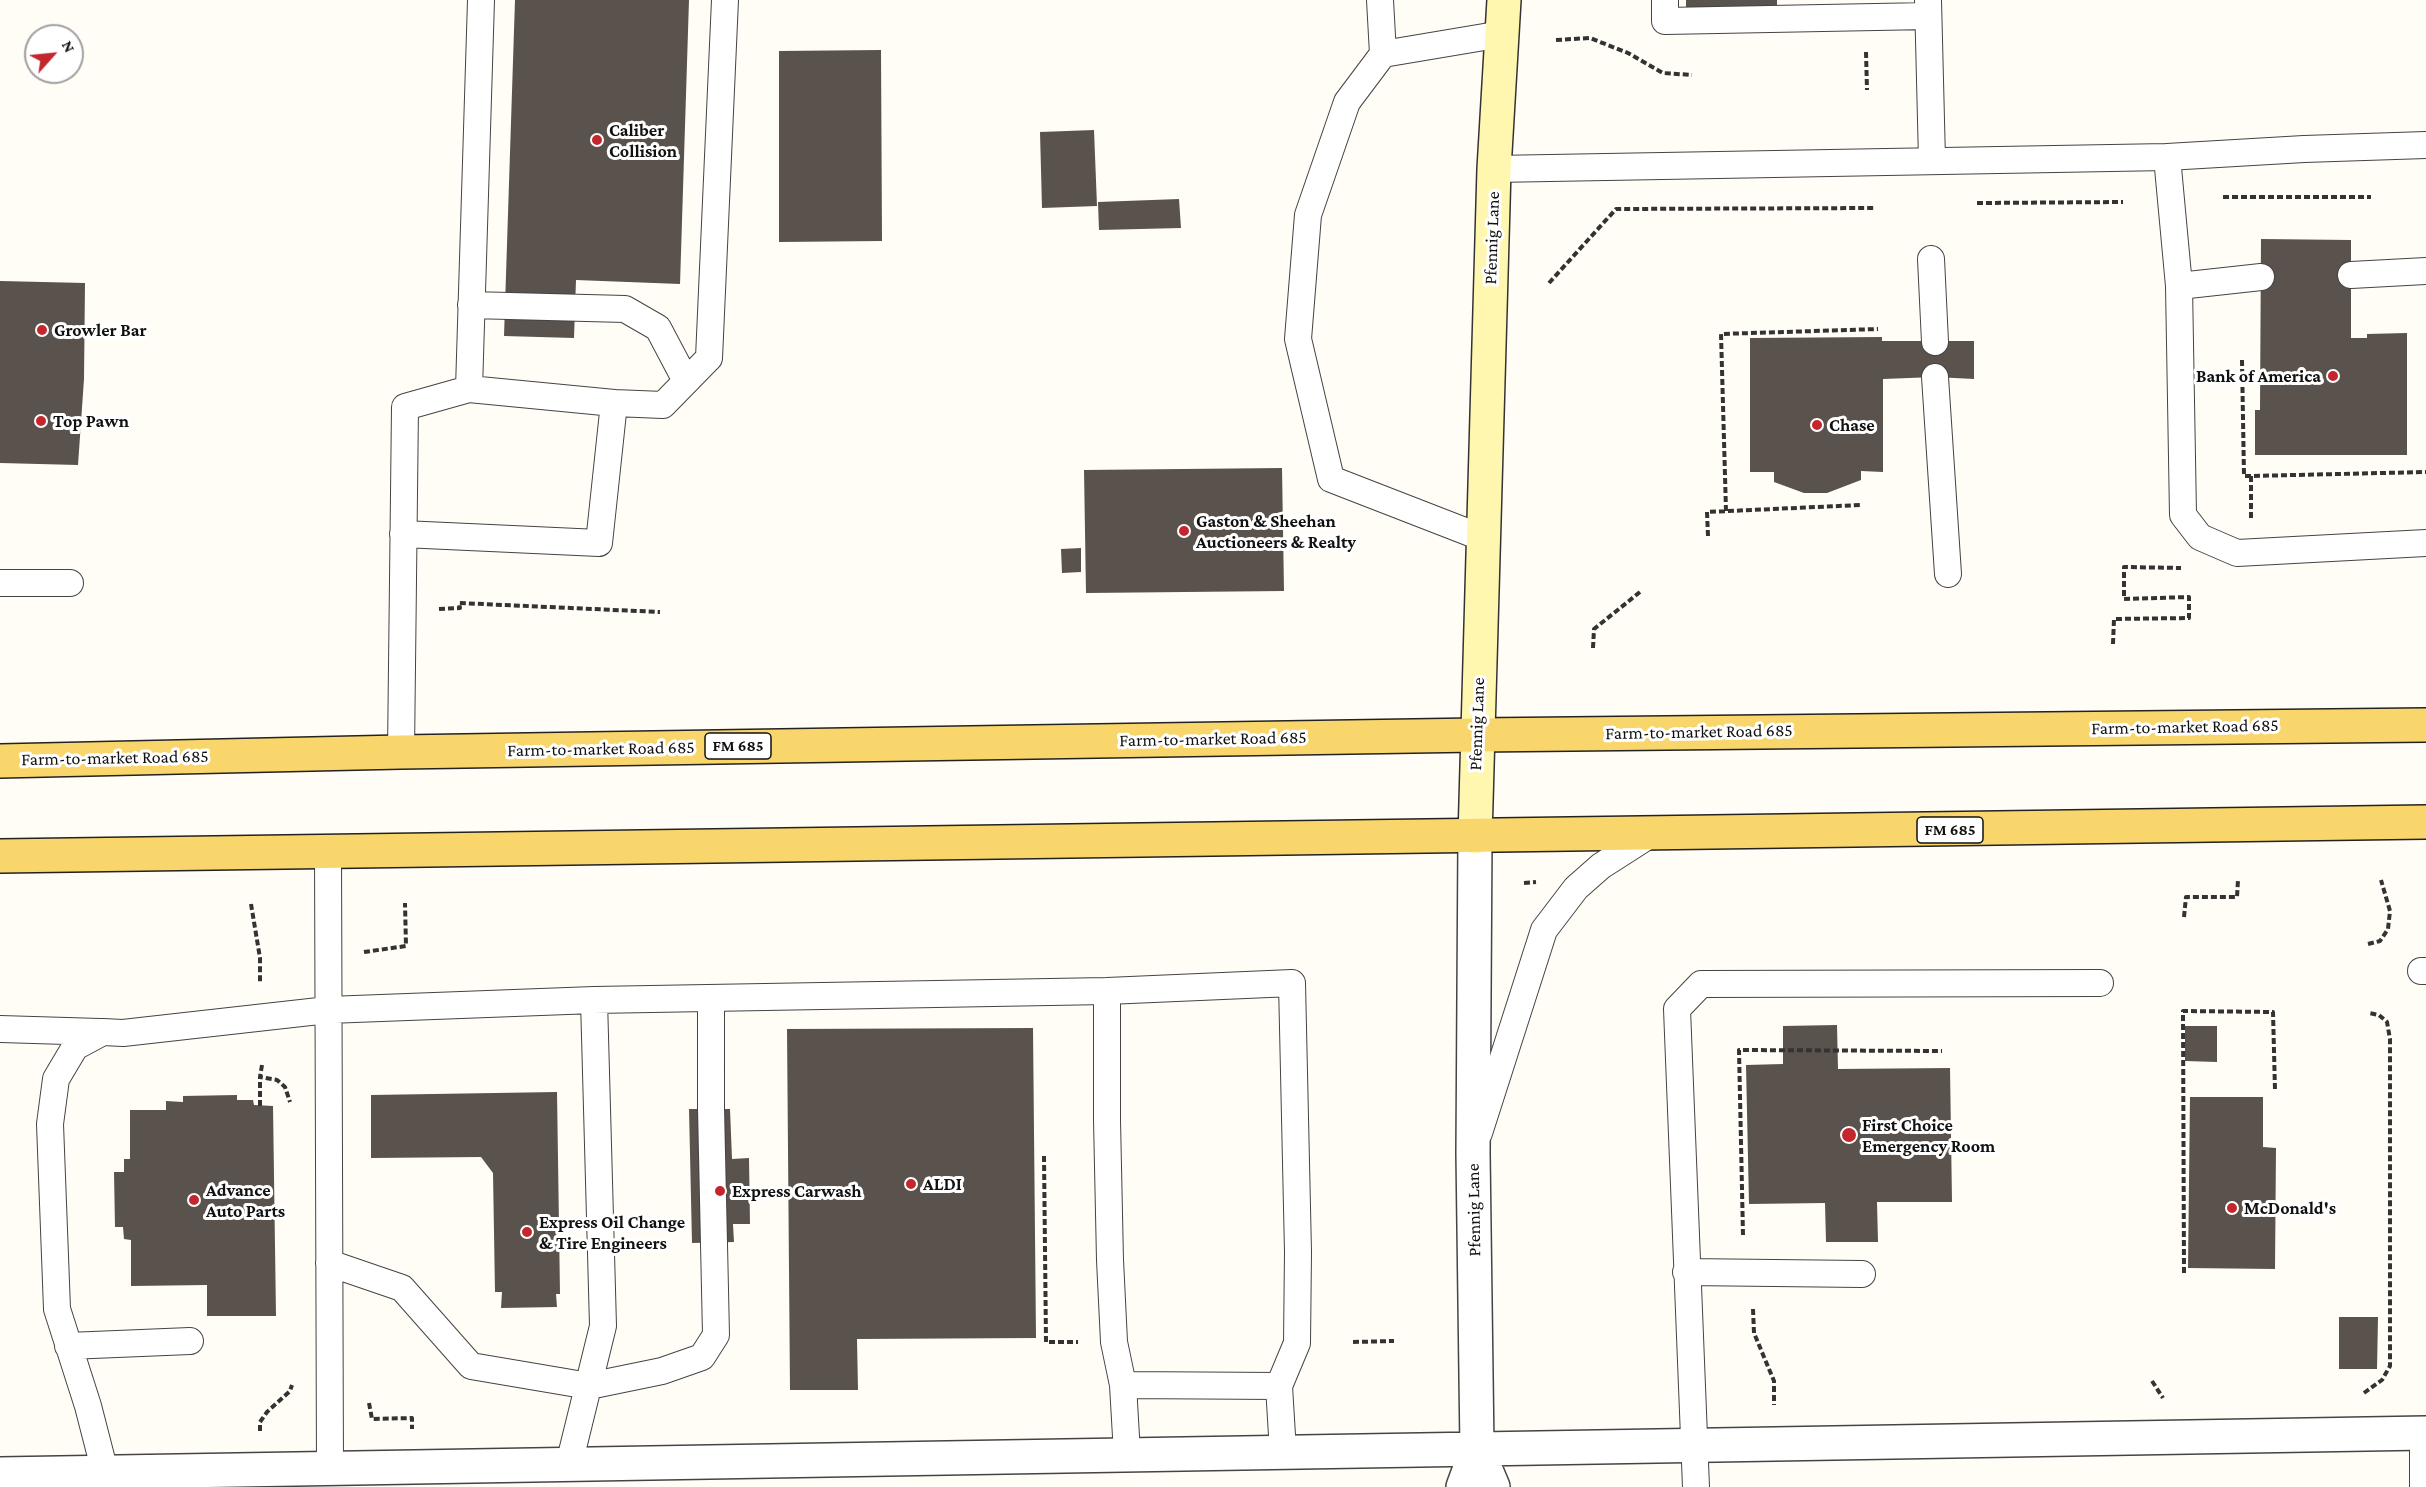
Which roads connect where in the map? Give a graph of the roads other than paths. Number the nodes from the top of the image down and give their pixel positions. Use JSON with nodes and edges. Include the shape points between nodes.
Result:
{"nodes":[{"id":1,"x":481,"y":0,"type":"edge"},
{"id":2,"x":725,"y":0,"type":"edge"},
{"id":3,"x":1380,"y":0,"type":"edge"},
{"id":4,"x":1504,"y":0,"type":"edge"},
{"id":5,"x":1665,"y":0,"type":"edge"},
{"id":6,"x":1928,"y":8,"type":"edge"},
{"id":7,"x":1810,"y":9,"type":"edge"},
{"id":8,"x":1502,"y":34,"type":"junction"},
{"id":9,"x":1383,"y":54,"type":"junction"},
{"id":10,"x":2426,"y":145,"type":"edge"},
{"id":11,"x":2167,"y":157,"type":"junction"},
{"id":12,"x":1932,"y":160,"type":"junction"},
{"id":13,"x":1494,"y":170,"type":"junction"},
{"id":14,"x":1930,"y":259,"type":"dead end"},
{"id":15,"x":2426,"y":271,"type":"edge"},
{"id":16,"x":2351,"y":275,"type":"dead end"},
{"id":17,"x":2261,"y":278,"type":"dead end"},
{"id":18,"x":2179,"y":286,"type":"junction"},
{"id":19,"x":471,"y":305,"type":"junction"},
{"id":20,"x":1935,"y":342,"type":"dead end"},
{"id":21,"x":1935,"y":377,"type":"dead end"},
{"id":22,"x":687,"y":381,"type":"junction"},
{"id":23,"x":469,"y":389,"type":"junction"},
{"id":24,"x":614,"y":403,"type":"junction"},
{"id":25,"x":403,"y":534,"type":"junction"},
{"id":26,"x":1483,"y":538,"type":"junction"},
{"id":27,"x":2426,"y":543,"type":"edge"},
{"id":28,"x":1947,"y":574,"type":"dead end"},
{"id":29,"x":0,"y":583,"type":"edge"},
{"id":30,"x":70,"y":583,"type":"dead end"},
{"id":31,"x":2426,"y":725,"type":"edge"},
{"id":32,"x":1477,"y":735,"type":"junction"},
{"id":33,"x":402,"y":752,"type":"junction"},
{"id":34,"x":0,"y":761,"type":"edge"},
{"id":35,"x":2426,"y":822,"type":"edge"},
{"id":36,"x":1651,"y":834,"type":"junction"},
{"id":37,"x":1475,"y":837,"type":"junction"},
{"id":38,"x":328,"y":852,"type":"junction"},
{"id":39,"x":0,"y":856,"type":"edge"},
{"id":40,"x":2100,"y":983,"type":"dead end"},
{"id":41,"x":1107,"y":991,"type":"junction"},
{"id":42,"x":711,"y":998,"type":"junction"},
{"id":43,"x":594,"y":1000,"type":"junction"},
{"id":44,"x":328,"y":1010,"type":"junction"},
{"id":45,"x":0,"y":1029,"type":"edge"},
{"id":46,"x":103,"y":1032,"type":"junction"},
{"id":47,"x":1473,"y":1153,"type":"junction"},
{"id":48,"x":329,"y":1263,"type":"junction"},
{"id":49,"x":1686,"y":1272,"type":"junction"},
{"id":50,"x":1862,"y":1274,"type":"dead end"},
{"id":51,"x":190,"y":1341,"type":"dead end"},
{"id":52,"x":68,"y":1347,"type":"junction"},
{"id":53,"x":1123,"y":1385,"type":"junction"},
{"id":54,"x":589,"y":1386,"type":"junction"},
{"id":55,"x":1279,"y":1386,"type":"junction"},
{"id":56,"x":2424,"y":1433,"type":"edge"},
{"id":57,"x":1693,"y":1445,"type":"junction"},
{"id":58,"x":1477,"y":1449,"type":"junction"},
{"id":59,"x":1283,"y":1452,"type":"junction"},
{"id":60,"x":1127,"y":1454,"type":"junction"},
{"id":61,"x":569,"y":1464,"type":"junction"},
{"id":62,"x":330,"y":1468,"type":"junction"},
{"id":63,"x":105,"y":1472,"type":"junction"},
{"id":64,"x":0,"y":1474,"type":"edge"},
{"id":65,"x":1463,"y":1487,"type":"edge"},
{"id":66,"x":1493,"y":1487,"type":"edge"},
{"id":67,"x":1696,"y":1487,"type":"edge"},
{"id":68,"x":2423,"y":1487,"type":"edge"}],
"edges":[{"from":1,"to":19,"type":"lane"},
{"from":2,"to":22,"type":"lane","via":[[709,358]]},
{"from":3,"to":9,"type":"lane"},
{"from":4,"to":8,"type":"street","name":"Pfennig Lane"},
{"from":5,"to":7,"type":"lane","via":[[1665,21]]},
{"from":6,"to":7,"type":"lane"},
{"from":6,"to":12,"type":"lane"},
{"from":8,"to":9,"type":"lane"},
{"from":8,"to":13,"type":"street","name":"Pfennig Lane"},
{"from":9,"to":26,"type":"lane","via":[[1347,102],[1308,215],[1298,339],[1331,478]]},
{"from":10,"to":11,"type":"lane"},
{"from":11,"to":12,"type":"lane"},
{"from":11,"to":18,"type":"lane"},
{"from":12,"to":13,"type":"lane"},
{"from":13,"to":26,"type":"street","name":"Pfennig Lane"},
{"from":14,"to":20,"type":"lane"},
{"from":15,"to":16,"type":"lane"},
{"from":17,"to":18,"type":"lane"},
{"from":18,"to":27,"type":"lane","via":[[2183,515],[2200,537],[2237,553]]},
{"from":19,"to":22,"type":"lane","via":[[625,309],[658,328]]},
{"from":19,"to":23,"type":"lane"},
{"from":21,"to":28,"type":"lane"},
{"from":22,"to":24,"type":"lane","via":[[663,405]]},
{"from":23,"to":24,"type":"lane"},
{"from":23,"to":25,"type":"lane","via":[[405,407]]},
{"from":24,"to":25,"type":"lane","via":[[599,543]]},
{"from":25,"to":33,"type":"lane"},
{"from":26,"to":32,"type":"street","name":"Pfennig Lane"},
{"from":29,"to":30,"type":"lane"},
{"from":31,"to":32,"type":"main road","name":"Farm-to-market Road 685","number":"FM 685"},
{"from":32,"to":33,"type":"main road","name":"Farm-to-market Road 685","number":"FM 685"},
{"from":32,"to":37,"type":"street","name":"Pfennig Lane"},
{"from":33,"to":34,"type":"main road","name":"Farm-to-market Road 685","number":"FM 685"},
{"from":35,"to":36,"type":"main road","number":"FM 685"},
{"from":36,"to":37,"type":"main road","number":"FM 685"},
{"from":36,"to":47,"type":"lane","via":[[1584,881],[1544,930]]},
{"from":37,"to":38,"type":"main road","number":"FM 685"},
{"from":37,"to":47,"type":"street","name":"Pfennig Lane"},
{"from":38,"to":39,"type":"main road","number":"FM 685"},
{"from":38,"to":44,"type":"lane"},
{"from":40,"to":49,"type":"lane","via":[[1701,984],[1677,1009]]},
{"from":41,"to":42,"type":"lane"},
{"from":41,"to":53,"type":"lane","via":[[1111,1271],[1114,1342]]},
{"from":41,"to":55,"type":"lane","via":[[1293,983],[1297,1342]]},
{"from":42,"to":43,"type":"lane"},
{"from":42,"to":54,"type":"lane","via":[[716,1335],[702,1357],[663,1371]]},
{"from":43,"to":44,"type":"lane"},
{"from":43,"to":54,"type":"lane","via":[[603,1326]]},
{"from":44,"to":46,"type":"lane"},
{"from":44,"to":48,"type":"lane"},
{"from":45,"to":46,"type":"lane"},
{"from":46,"to":52,"type":"lane","via":[[75,1047],[56,1079],[50,1124],[57,1309]]},
{"from":47,"to":58,"type":"street","name":"Pfennig Lane"},
{"from":48,"to":54,"type":"lane","via":[[402,1288],[471,1366]]},
{"from":48,"to":62,"type":"lane"},
{"from":49,"to":50,"type":"lane"},
{"from":49,"to":57,"type":"lane"},
{"from":51,"to":52,"type":"lane"},
{"from":52,"to":63,"type":"lane"},
{"from":53,"to":55,"type":"lane"},
{"from":53,"to":60,"type":"lane"},
{"from":54,"to":61,"type":"lane"},
{"from":55,"to":59,"type":"lane"},
{"from":56,"to":57,"type":"street"},
{"from":56,"to":68,"type":"lane"},
{"from":57,"to":58,"type":"street"},
{"from":57,"to":67,"type":"lane"},
{"from":58,"to":59,"type":"street"},
{"from":58,"to":65,"type":"street","name":"Pfennig Lane"},
{"from":58,"to":66,"type":"street","name":"Pfennig Lane"},
{"from":59,"to":60,"type":"street"},
{"from":60,"to":61,"type":"street"},
{"from":61,"to":62,"type":"street"},
{"from":62,"to":63,"type":"street"},
{"from":63,"to":64,"type":"street"}]}
